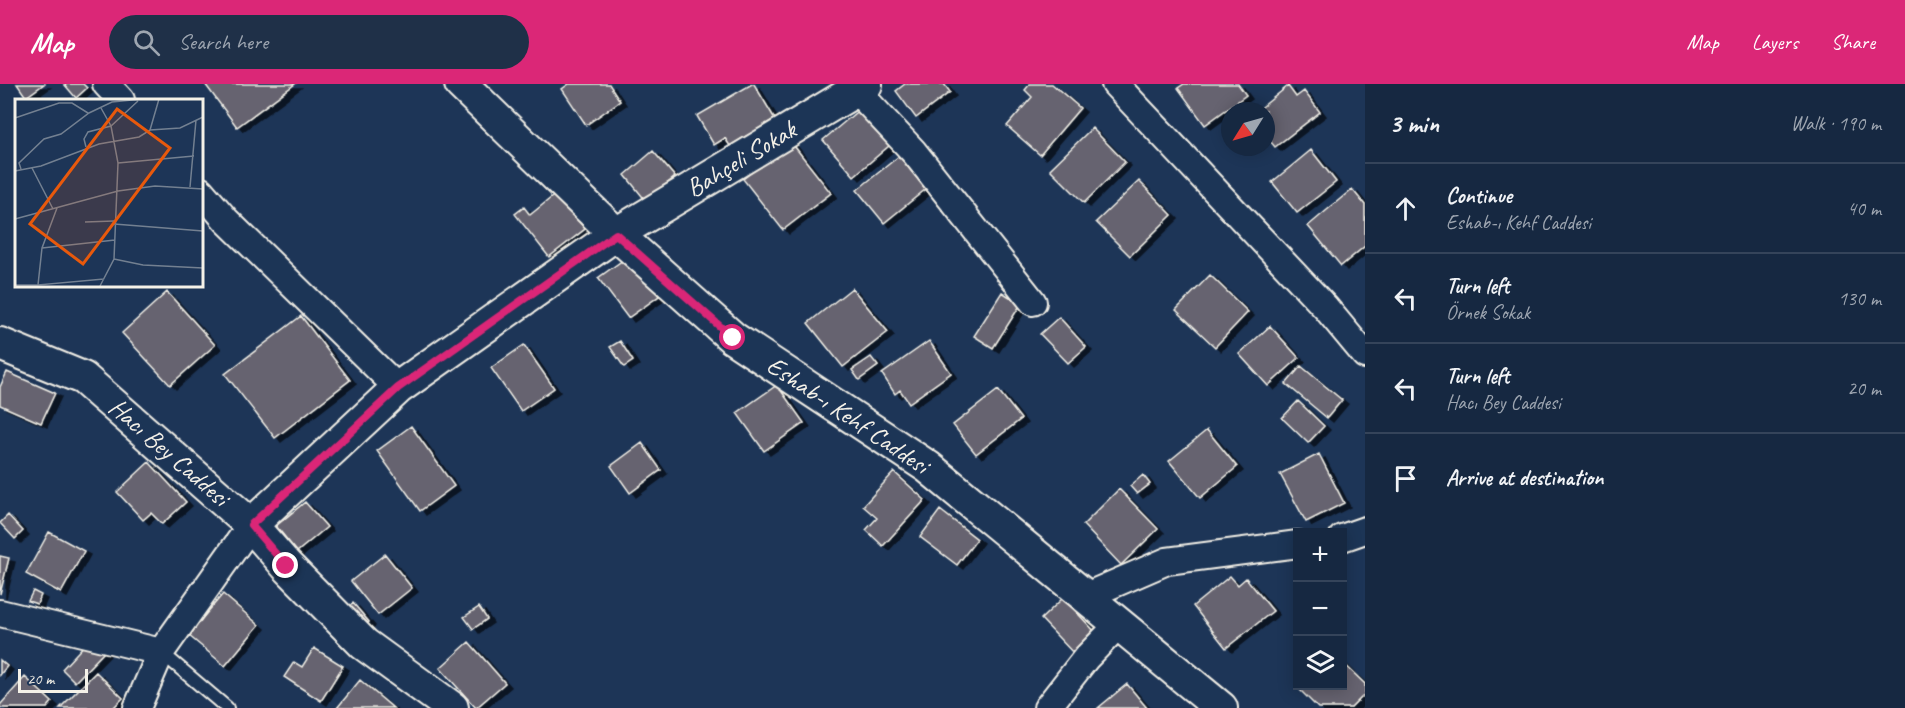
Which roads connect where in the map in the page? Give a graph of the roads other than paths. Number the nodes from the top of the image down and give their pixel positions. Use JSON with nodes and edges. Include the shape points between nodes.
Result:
{"nodes":[{"id":1,"x":106,"y":84,"type":"edge"},
{"id":2,"x":461,"y":84,"type":"edge"},
{"id":3,"x":1115,"y":84,"type":"edge"},
{"id":4,"x":861,"y":87,"type":"edge"},
{"id":5,"x":120,"y":99,"type":"edge"},
{"id":6,"x":202,"y":192,"type":"edge"},
{"id":7,"x":616,"y":234,"type":"junction"},
{"id":8,"x":1034,"y":302,"type":"dead end"},
{"id":9,"x":0,"y":344,"type":"edge"},
{"id":10,"x":1365,"y":355,"type":"edge"},
{"id":11,"x":398,"y":388,"type":"junction"},
{"id":12,"x":251,"y":525,"type":"junction"},
{"id":13,"x":1365,"y":530,"type":"edge"},
{"id":14,"x":1347,"y":536,"type":"edge"},
{"id":15,"x":1293,"y":545,"type":"edge"},
{"id":16,"x":1086,"y":596,"type":"junction"},
{"id":17,"x":0,"y":613,"type":"edge"},
{"id":18,"x":1119,"y":624,"type":"junction"},
{"id":19,"x":160,"y":652,"type":"junction"},
{"id":20,"x":137,"y":708,"type":"edge"},
{"id":21,"x":227,"y":708,"type":"edge"},
{"id":22,"x":452,"y":708,"type":"edge"},
{"id":23,"x":1047,"y":708,"type":"edge"},
{"id":24,"x":1221,"y":708,"type":"edge"}],
"edges":[{"from":1,"to":5,"type":"street"},
{"from":2,"to":7,"type":"street","name":"Eshab-ı Kehf Caddesi"},
{"from":3,"to":10,"type":"street","via":[[1326,308]]},
{"from":4,"to":7,"type":"street","name":"Bahçeli Sokak"},
{"from":4,"to":8,"type":"street"},
{"from":6,"to":11,"type":"street"},
{"from":7,"to":11,"type":"street","name":"Bahçeli Sokak"},
{"from":7,"to":16,"type":"street","name":"Eshab-ı Kehf Caddesi","via":[[733,338],[928,468]]},
{"from":9,"to":12,"type":"street","name":"Hacı Bey Caddesi","via":[[83,378]]},
{"from":11,"to":12,"type":"street","name":"Bahçeli Sokak"},
{"from":12,"to":19,"type":"street"},
{"from":12,"to":22,"type":"street","name":"Hacı Bey Caddesi","via":[[364,644]]},
{"from":13,"to":14,"type":"street"},
{"from":15,"to":16,"type":"street","via":[[1167,561]]},
{"from":16,"to":18,"type":"street","name":"Eshab-ı Kehf Caddesi"},
{"from":17,"to":19,"type":"street"},
{"from":18,"to":23,"type":"street"},
{"from":18,"to":24,"type":"street","name":"Eshab-ı Kehf Caddesi"},
{"from":19,"to":20,"type":"street"},
{"from":19,"to":21,"type":"lane"}]}
